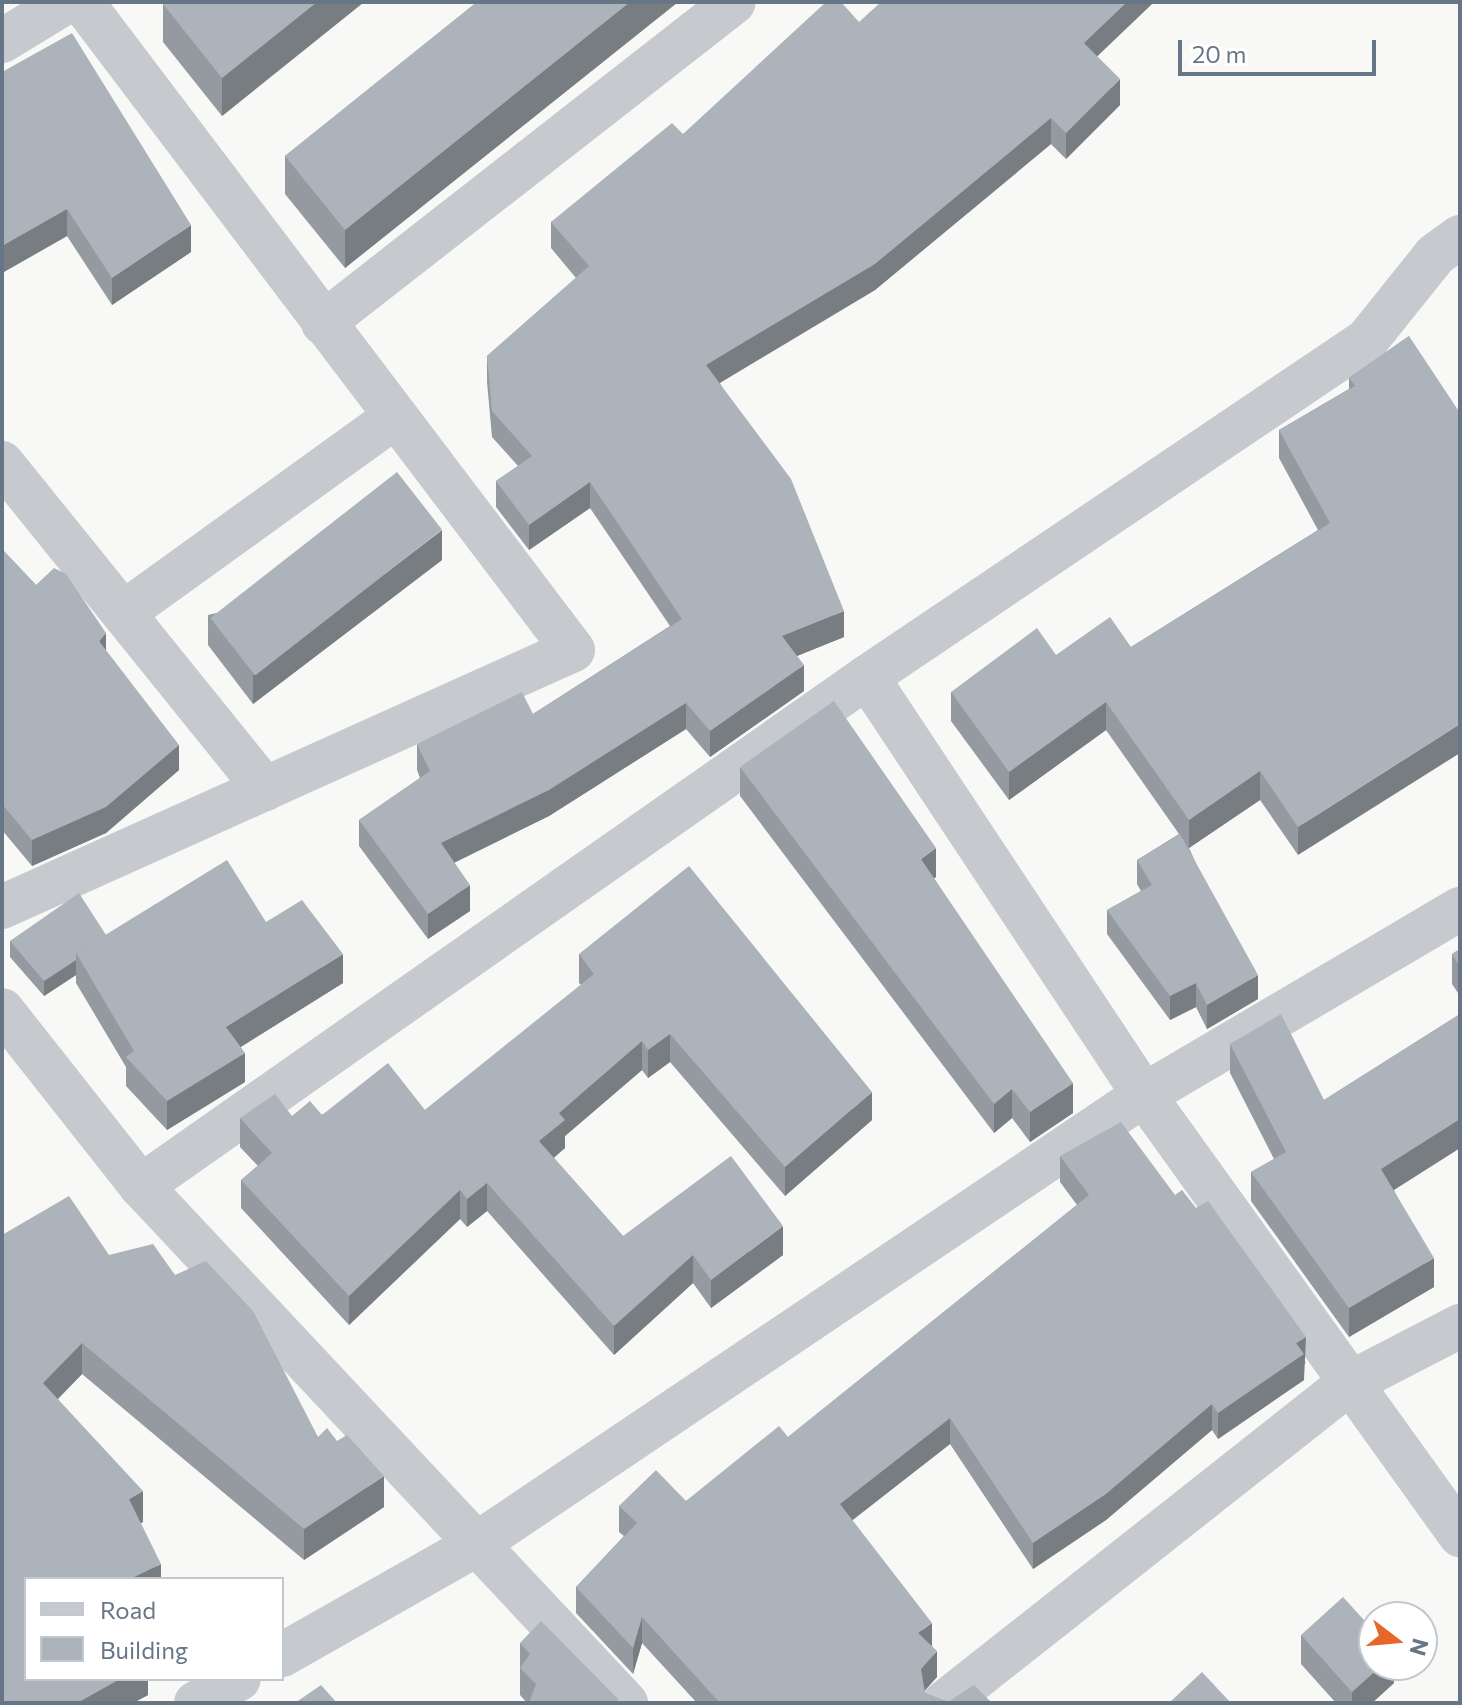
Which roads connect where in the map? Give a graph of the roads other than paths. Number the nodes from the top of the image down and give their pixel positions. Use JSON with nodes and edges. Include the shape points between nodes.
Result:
{"nodes":[{"id":1,"x":66,"y":2,"type":"edge"},
{"id":2,"x":82,"y":2,"type":"edge"},
{"id":3,"x":734,"y":2,"type":"edge"},
{"id":4,"x":2,"y":41,"type":"edge"},
{"id":5,"x":1460,"y":237,"type":"edge"},
{"id":6,"x":323,"y":323,"type":"junction"},
{"id":7,"x":395,"y":417,"type":"junction"},
{"id":8,"x":2,"y":463,"type":"edge"},
{"id":9,"x":123,"y":613,"type":"junction"},
{"id":10,"x":867,"y":677,"type":"junction"},
{"id":11,"x":265,"y":789,"type":"junction"},
{"id":12,"x":2,"y":907,"type":"edge"},
{"id":13,"x":1460,"y":909,"type":"edge"},
{"id":14,"x":2,"y":1010,"type":"edge"},
{"id":15,"x":1144,"y":1095,"type":"junction"},
{"id":16,"x":141,"y":1186,"type":"junction"},
{"id":17,"x":1460,"y":1326,"type":"edge"},
{"id":18,"x":1348,"y":1384,"type":"junction"},
{"id":19,"x":1460,"y":1535,"type":"edge"},
{"id":20,"x":472,"y":1547,"type":"junction"},
{"id":21,"x":284,"y":1654,"type":"edge"},
{"id":22,"x":235,"y":1681,"type":"edge"},
{"id":23,"x":196,"y":1703,"type":"edge"},
{"id":24,"x":626,"y":1703,"type":"edge"},
{"id":25,"x":944,"y":1703,"type":"edge"}],
"edges":[{"from":1,"to":4,"type":"street"},
{"from":2,"to":6,"type":"street"},
{"from":3,"to":6,"type":"street"},
{"from":5,"to":10,"type":"street","via":[[1435,255],[1367,340]]},
{"from":6,"to":7,"type":"street"},
{"from":7,"to":9,"type":"street"},
{"from":7,"to":11,"type":"street","via":[[573,650]]},
{"from":8,"to":9,"type":"street"},
{"from":9,"to":11,"type":"street"},
{"from":10,"to":15,"type":"street"},
{"from":10,"to":16,"type":"street"},
{"from":11,"to":12,"type":"street"},
{"from":13,"to":15,"type":"street"},
{"from":14,"to":16,"type":"street"},
{"from":15,"to":18,"type":"street"},
{"from":15,"to":20,"type":"street"},
{"from":16,"to":20,"type":"street"},
{"from":17,"to":18,"type":"street"},
{"from":18,"to":19,"type":"street"},
{"from":18,"to":25,"type":"street"},
{"from":20,"to":21,"type":"street"},
{"from":20,"to":24,"type":"street"},
{"from":22,"to":23,"type":"street"}]}
